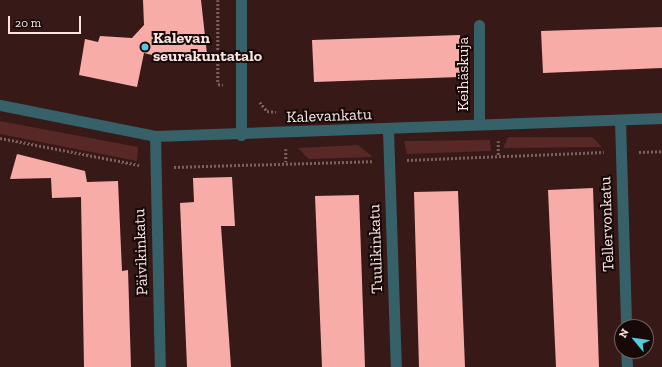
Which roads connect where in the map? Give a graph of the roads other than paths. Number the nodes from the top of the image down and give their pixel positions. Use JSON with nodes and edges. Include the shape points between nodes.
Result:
{"nodes":[{"id":1,"x":241,"y":0,"type":"edge"},
{"id":2,"x":479,"y":25,"type":"dead end"},
{"id":3,"x":0,"y":105,"type":"edge"},
{"id":4,"x":662,"y":118,"type":"edge"},
{"id":5,"x":620,"y":120,"type":"junction"},
{"id":6,"x":478,"y":123,"type":"junction"},
{"id":7,"x":388,"y":130,"type":"junction"},
{"id":8,"x":241,"y":135,"type":"junction"},
{"id":9,"x":155,"y":136,"type":"junction"},
{"id":10,"x":626,"y":319,"type":"edge"},
{"id":11,"x":160,"y":367,"type":"edge"},
{"id":12,"x":396,"y":367,"type":"edge"}],
"edges":[{"from":1,"to":8,"type":"street"},
{"from":2,"to":6,"type":"street","name":"Keihäskuja"},
{"from":3,"to":9,"type":"street","name":"Kalevankatu"},
{"from":4,"to":5,"type":"street","name":"Kalevankatu"},
{"from":5,"to":6,"type":"street","name":"Kalevankatu"},
{"from":5,"to":10,"type":"street","name":"Tellervonkatu"},
{"from":6,"to":7,"type":"street","name":"Kalevankatu"},
{"from":7,"to":8,"type":"street","name":"Kalevankatu"},
{"from":7,"to":12,"type":"street","name":"Tuulikinkatu"},
{"from":8,"to":9,"type":"street","name":"Kalevankatu"},
{"from":9,"to":11,"type":"street","name":"Päivikinkatu"}]}
